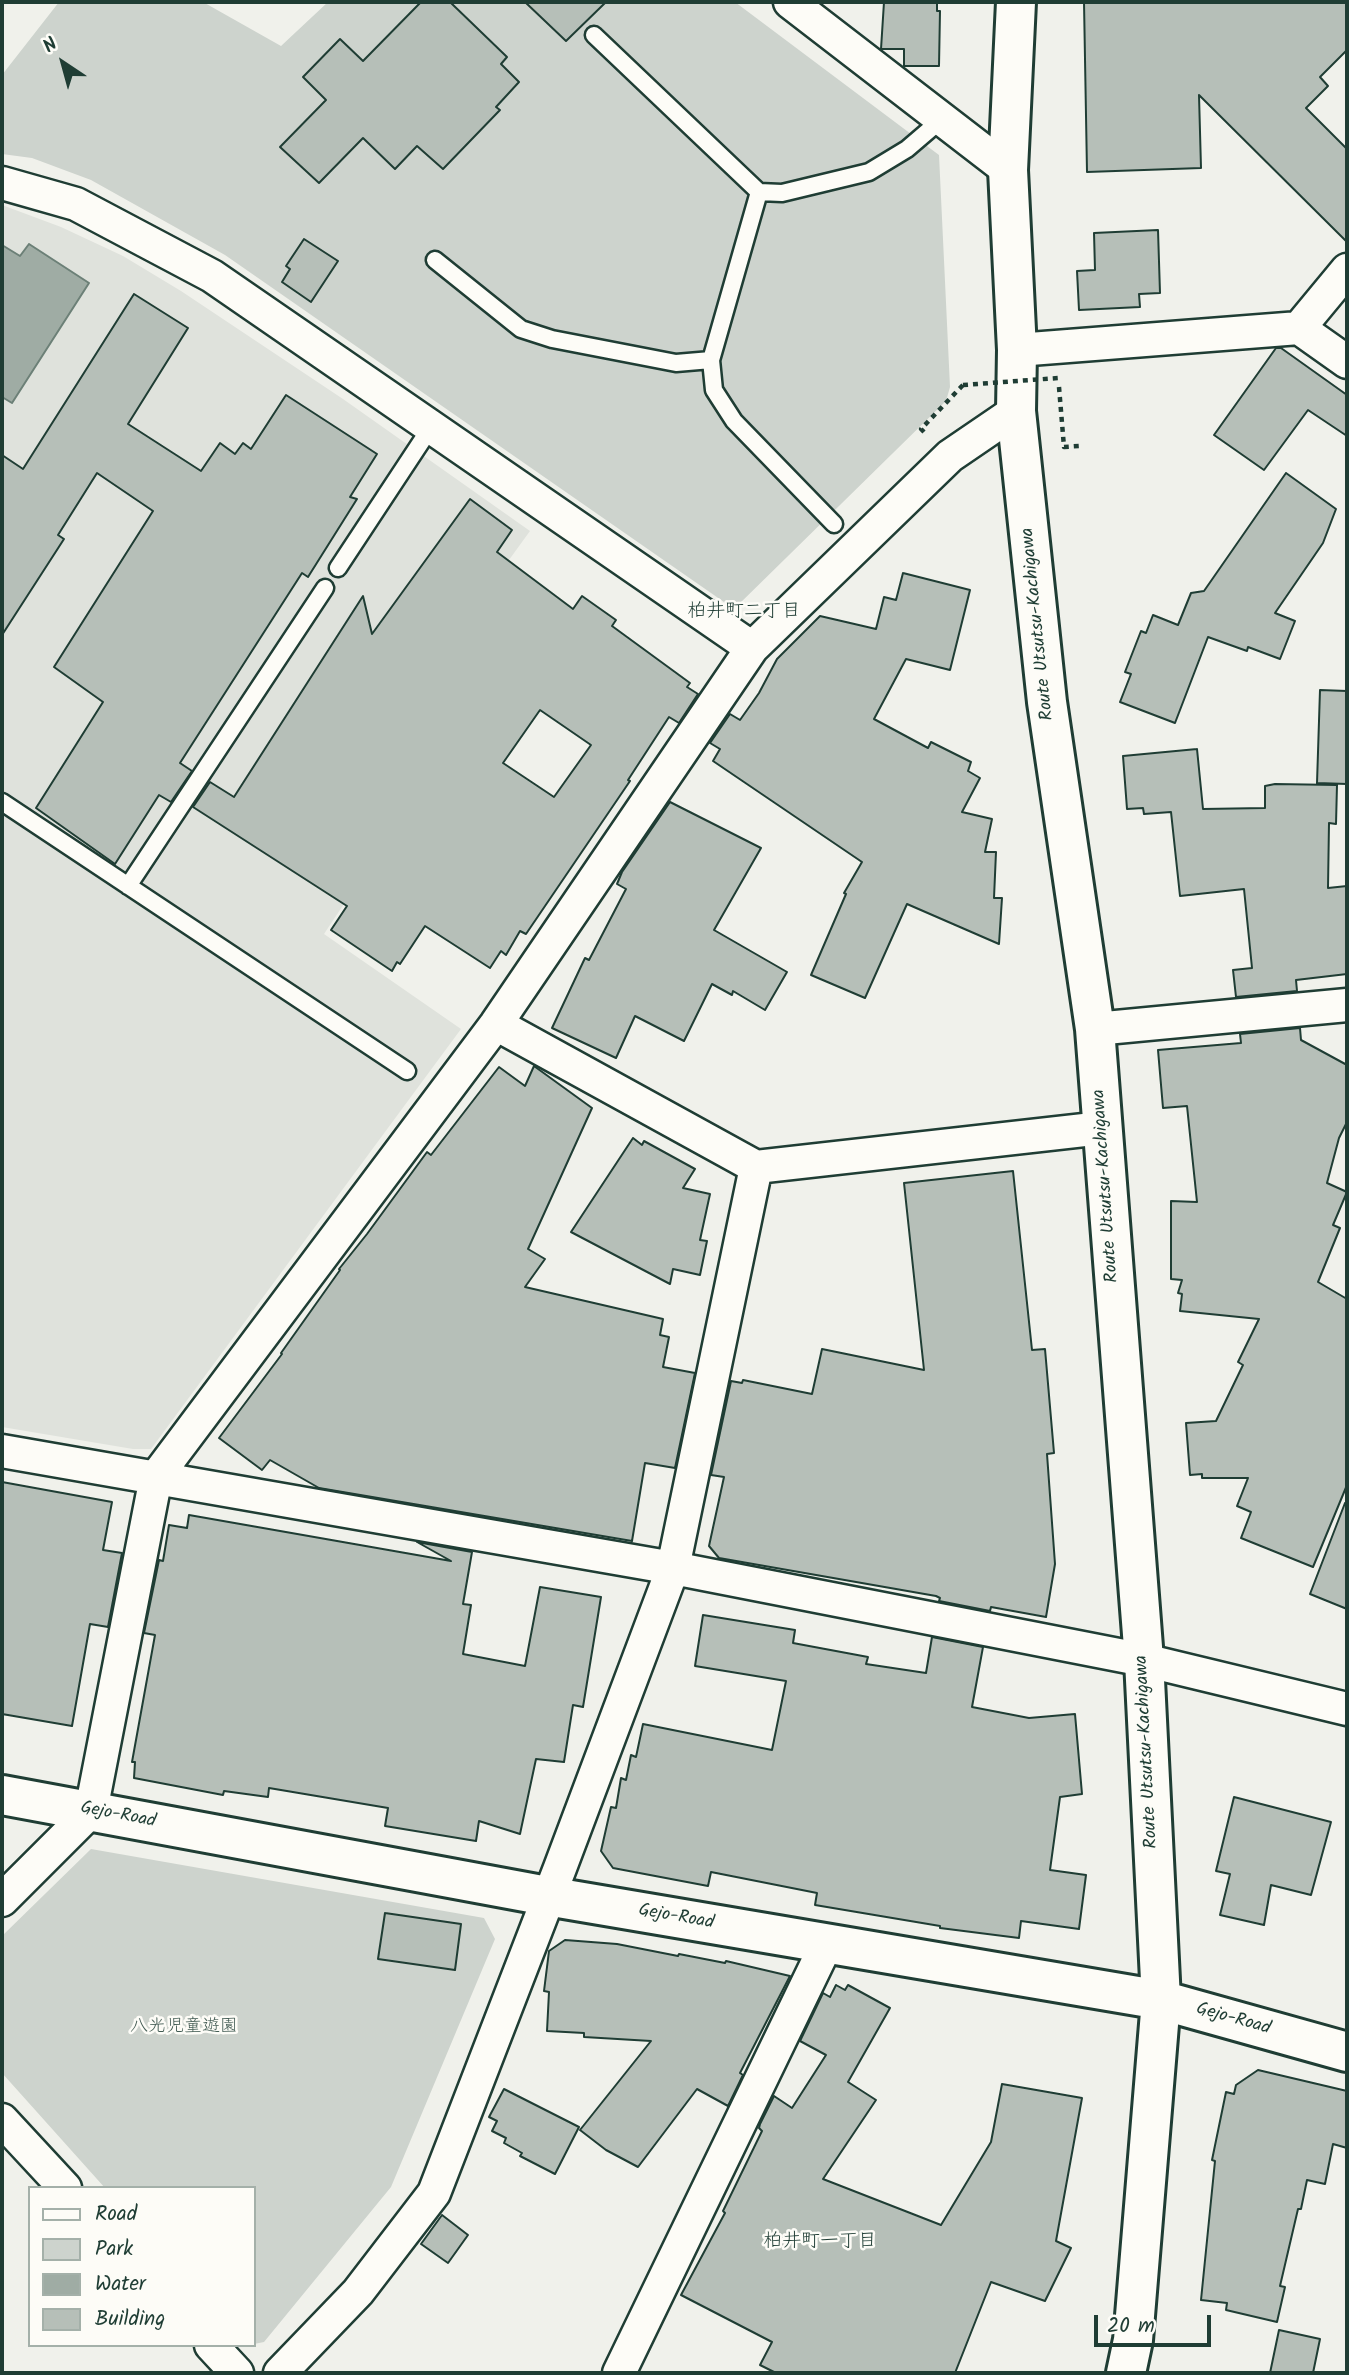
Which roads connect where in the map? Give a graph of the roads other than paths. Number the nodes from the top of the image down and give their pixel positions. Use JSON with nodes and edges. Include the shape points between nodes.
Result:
{"nodes":[{"id":1,"x":790,"y":2,"type":"edge"},
{"id":2,"x":1016,"y":2,"type":"edge"},
{"id":3,"x":594,"y":35,"type":"dead end"},
{"id":4,"x":942,"y":119,"type":"junction"},
{"id":5,"x":1008,"y":170,"type":"junction"},
{"id":6,"x":2,"y":183,"type":"edge"},
{"id":7,"x":759,"y":192,"type":"junction"},
{"id":8,"x":435,"y":260,"type":"dead end"},
{"id":9,"x":1347,"y":270,"type":"edge"},
{"id":10,"x":1299,"y":328,"type":"junction"},
{"id":11,"x":1017,"y":350,"type":"junction"},
{"id":12,"x":711,"y":360,"type":"junction"},
{"id":13,"x":1347,"y":362,"type":"edge"},
{"id":14,"x":1016,"y":411,"type":"junction"},
{"id":15,"x":431,"y":427,"type":"junction"},
{"id":16,"x":834,"y":524,"type":"dead end"},
{"id":17,"x":338,"y":568,"type":"dead end"},
{"id":18,"x":326,"y":588,"type":"dead end"},
{"id":19,"x":752,"y":648,"type":"junction"},
{"id":20,"x":2,"y":803,"type":"edge"},
{"id":21,"x":128,"y":886,"type":"junction"},
{"id":22,"x":1347,"y":1005,"type":"edge"},
{"id":23,"x":496,"y":1024,"type":"junction"},
{"id":24,"x":1095,"y":1029,"type":"junction"},
{"id":25,"x":407,"y":1071,"type":"dead end"},
{"id":26,"x":1102,"y":1128,"type":"junction"},
{"id":27,"x":756,"y":1167,"type":"junction"},
{"id":28,"x":2,"y":1451,"type":"edge"},
{"id":29,"x":156,"y":1477,"type":"junction"},
{"id":30,"x":673,"y":1568,"type":"junction"},
{"id":31,"x":1144,"y":1660,"type":"junction"},
{"id":32,"x":1347,"y":1709,"type":"edge"},
{"id":33,"x":2,"y":1795,"type":"edge"},
{"id":34,"x":91,"y":1811,"type":"junction"},
{"id":35,"x":547,"y":1896,"type":"junction"},
{"id":36,"x":2,"y":1900,"type":"edge"},
{"id":37,"x":827,"y":1943,"type":"junction"},
{"id":38,"x":1161,"y":2000,"type":"junction"},
{"id":39,"x":1347,"y":2052,"type":"edge"},
{"id":40,"x":2,"y":2120,"type":"edge"},
{"id":41,"x":63,"y":2186,"type":"edge"},
{"id":42,"x":213,"y":2347,"type":"edge"},
{"id":43,"x":237,"y":2373,"type":"edge"},
{"id":44,"x":279,"y":2373,"type":"edge"},
{"id":45,"x":619,"y":2373,"type":"edge"},
{"id":46,"x":1126,"y":2373,"type":"edge"}],
"edges":[{"from":1,"to":4,"type":"street"},
{"from":2,"to":5,"type":"main road","name":"Route Utsutsu-Kachigawa"},
{"from":3,"to":7,"type":"lane"},
{"from":4,"to":5,"type":"street"},
{"from":4,"to":7,"type":"lane","via":[[907,149],[869,172],[782,193]]},
{"from":5,"to":11,"type":"main road","name":"Route Utsutsu-Kachigawa"},
{"from":6,"to":15,"type":"street","via":[[76,204],[212,276]]},
{"from":7,"to":12,"type":"lane"},
{"from":8,"to":12,"type":"lane","via":[[521,329],[676,363]]},
{"from":9,"to":10,"type":"street"},
{"from":10,"to":11,"type":"street"},
{"from":10,"to":13,"type":"street"},
{"from":11,"to":14,"type":"main road","name":"Route Utsutsu-Kachigawa"},
{"from":12,"to":16,"type":"lane","via":[[714,390],[734,421]]},
{"from":14,"to":19,"type":"street","via":[[950,456]]},
{"from":14,"to":24,"type":"main road","name":"Route Utsutsu-Kachigawa","via":[[1046,702]]},
{"from":15,"to":17,"type":"lane"},
{"from":15,"to":19,"type":"street"},
{"from":18,"to":21,"type":"lane"},
{"from":19,"to":23,"type":"street"},
{"from":20,"to":21,"type":"lane"},
{"from":21,"to":25,"type":"lane"},
{"from":22,"to":24,"type":"street"},
{"from":23,"to":27,"type":"street"},
{"from":23,"to":29,"type":"street"},
{"from":24,"to":26,"type":"main road","name":"Route Utsutsu-Kachigawa"},
{"from":26,"to":27,"type":"street"},
{"from":26,"to":31,"type":"main road","name":"Route Utsutsu-Kachigawa"},
{"from":27,"to":30,"type":"street"},
{"from":28,"to":29,"type":"street"},
{"from":29,"to":30,"type":"street"},
{"from":29,"to":34,"type":"street"},
{"from":30,"to":31,"type":"street"},
{"from":30,"to":35,"type":"street"},
{"from":31,"to":32,"type":"street"},
{"from":31,"to":38,"type":"main road","name":"Route Utsutsu-Kachigawa"},
{"from":33,"to":34,"type":"main road","name":"Gejo-Road"},
{"from":34,"to":35,"type":"main road","name":"Gejo-Road"},
{"from":34,"to":36,"type":"street"},
{"from":35,"to":37,"type":"main road","name":"Gejo-Road"},
{"from":35,"to":44,"type":"street","via":[[434,2193],[358,2292]]},
{"from":37,"to":38,"type":"main road","name":"Gejo-Road"},
{"from":37,"to":45,"type":"street"},
{"from":38,"to":39,"type":"main road","name":"Gejo-Road"},
{"from":38,"to":46,"type":"main road","name":"Route Utsutsu-Kachigawa","via":[[1133,2340]]},
{"from":40,"to":41,"type":"street"},
{"from":42,"to":43,"type":"street"}]}
